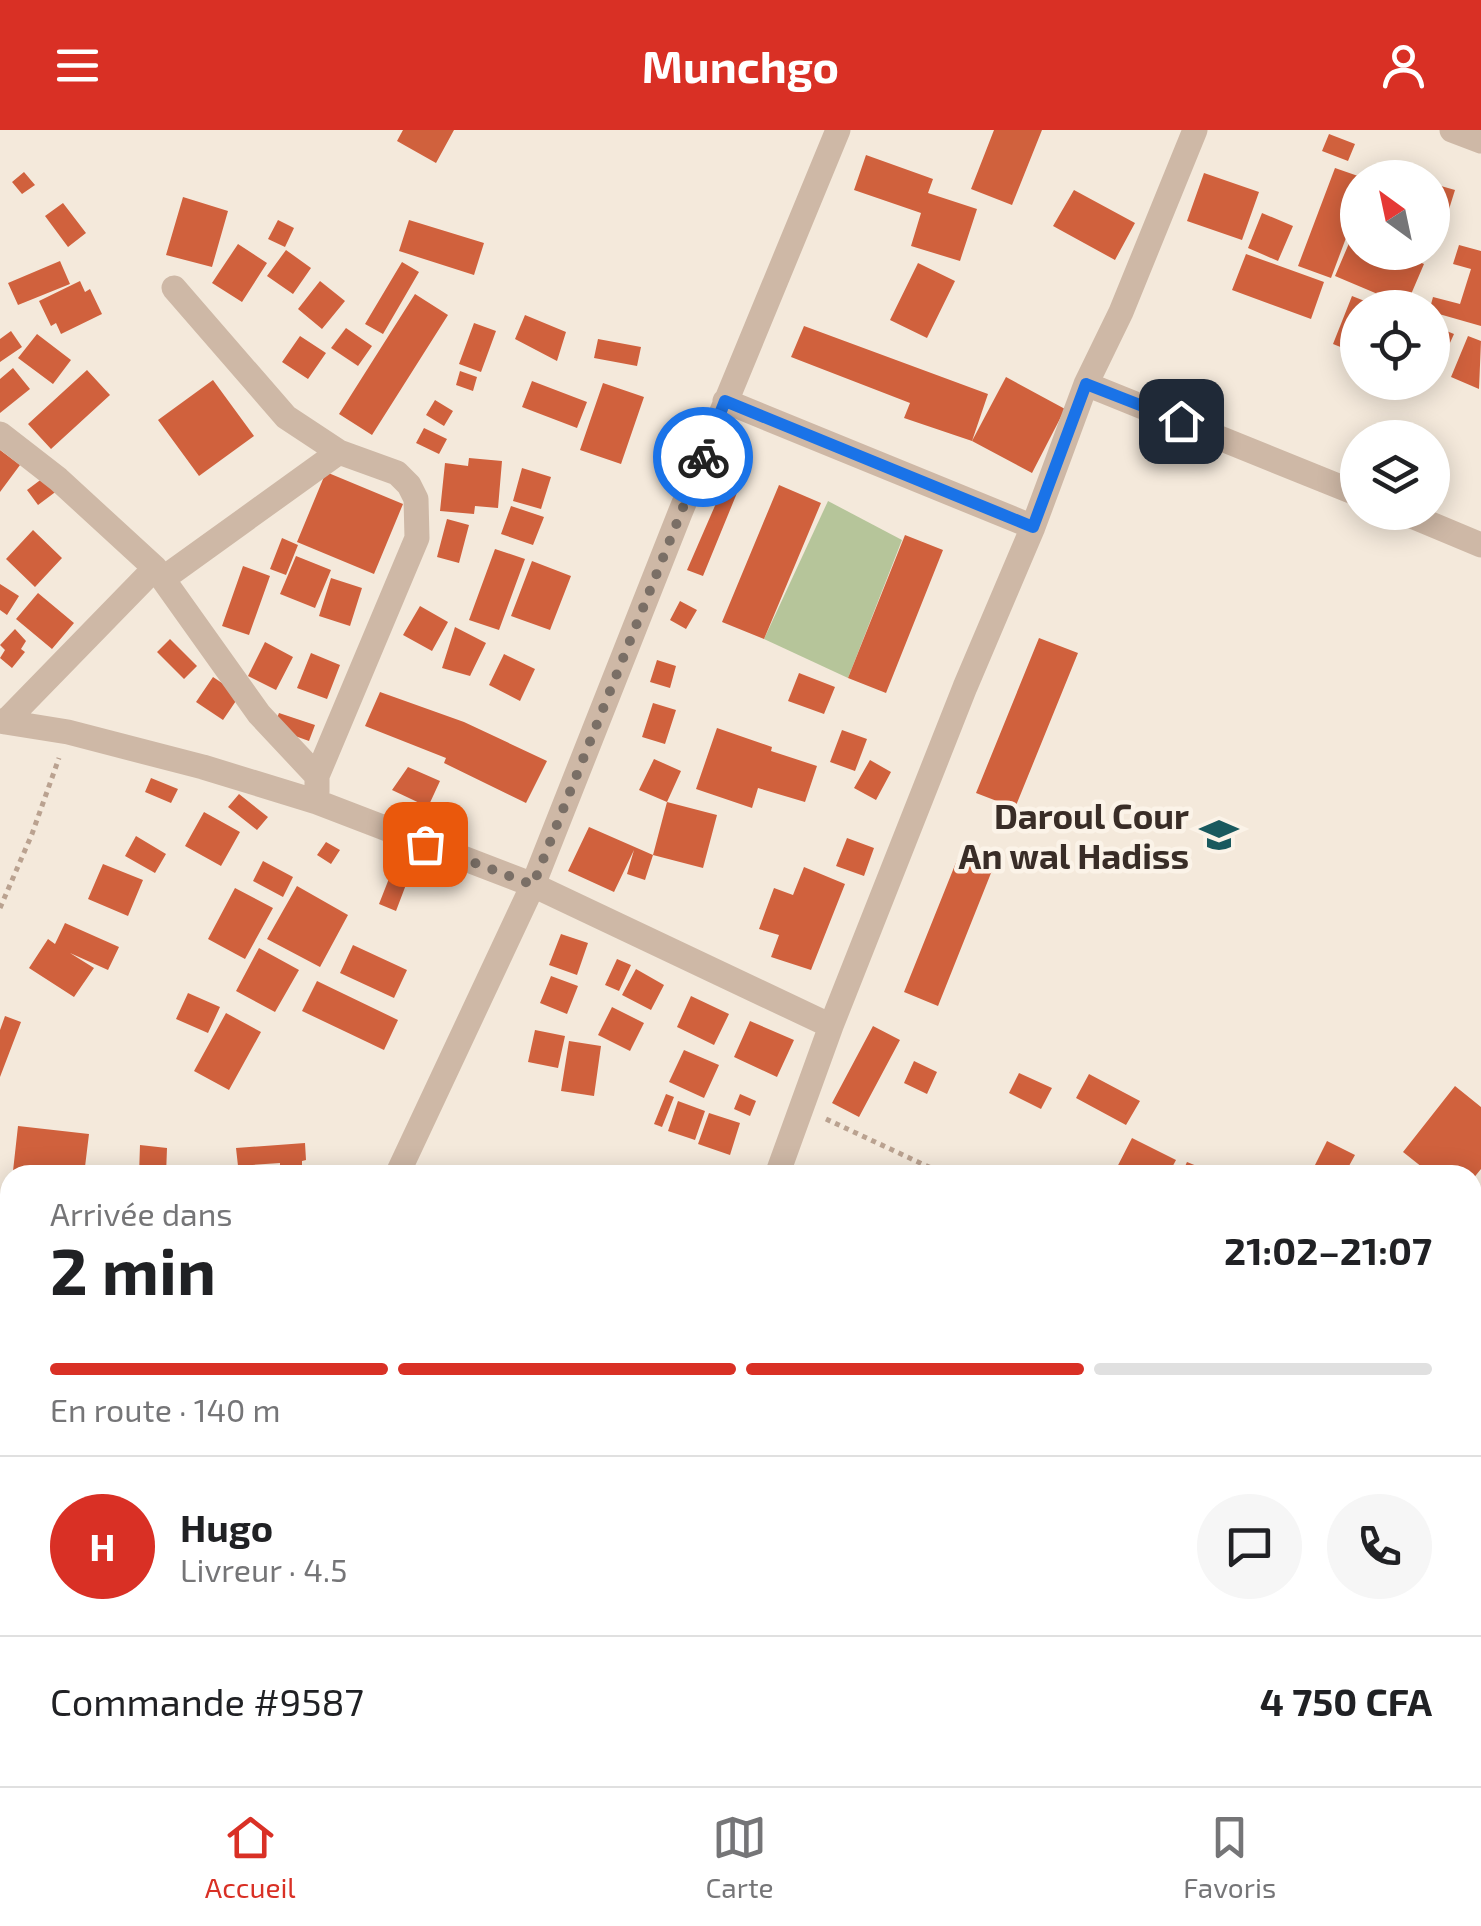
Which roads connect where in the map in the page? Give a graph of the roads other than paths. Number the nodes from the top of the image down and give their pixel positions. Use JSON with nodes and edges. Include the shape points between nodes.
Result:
{"nodes":[{"id":1,"x":838,"y":130,"type":"edge"},
{"id":2,"x":1194,"y":130,"type":"edge"},
{"id":3,"x":1452,"y":130,"type":"edge"},
{"id":4,"x":1481,"y":141,"type":"edge"},
{"id":5,"x":174,"y":288,"type":"dead end"},
{"id":6,"x":1086,"y":384,"type":"junction"},
{"id":7,"x":725,"y":401,"type":"junction"},
{"id":8,"x":0,"y":434,"type":"edge"},
{"id":9,"x":339,"y":452,"type":"junction"},
{"id":10,"x":1340,"y":487,"type":"edge"},
{"id":11,"x":1033,"y":527,"type":"junction"},
{"id":12,"x":1445,"y":530,"type":"edge"},
{"id":13,"x":1481,"y":545,"type":"edge"},
{"id":14,"x":159,"y":573,"type":"junction"},
{"id":15,"x":2,"y":721,"type":"edge"},
{"id":16,"x":317,"y":789,"type":"junction"},
{"id":17,"x":533,"y":885,"type":"junction"},
{"id":18,"x":831,"y":1026,"type":"junction"},
{"id":19,"x":402,"y":1165,"type":"edge"},
{"id":20,"x":781,"y":1165,"type":"edge"}],
"edges":[{"from":1,"to":7,"type":"street"},
{"from":2,"to":6,"type":"street"},
{"from":3,"to":4,"type":"street"},
{"from":5,"to":9,"type":"street","via":[[286,417]]},
{"from":6,"to":10,"type":"street"},
{"from":6,"to":11,"type":"street"},
{"from":7,"to":11,"type":"street"},
{"from":7,"to":17,"type":"street"},
{"from":8,"to":14,"type":"street"},
{"from":9,"to":14,"type":"street"},
{"from":9,"to":16,"type":"street","via":[[396,473],[409,485],[418,528]]},
{"from":11,"to":18,"type":"street"},
{"from":12,"to":13,"type":"street"},
{"from":14,"to":15,"type":"street"},
{"from":14,"to":16,"type":"street"},
{"from":15,"to":16,"type":"street"},
{"from":16,"to":17,"type":"street"},
{"from":17,"to":18,"type":"street"},
{"from":17,"to":19,"type":"street"},
{"from":18,"to":20,"type":"street"}]}
